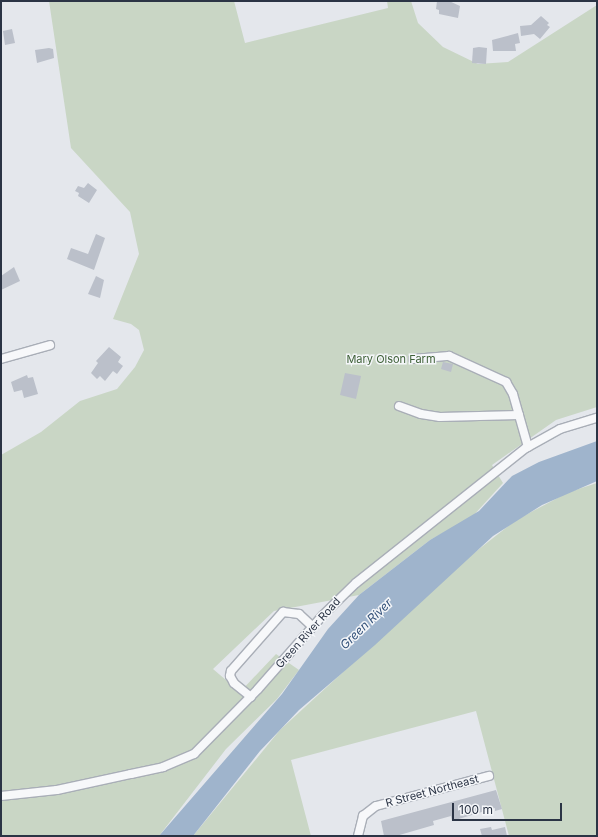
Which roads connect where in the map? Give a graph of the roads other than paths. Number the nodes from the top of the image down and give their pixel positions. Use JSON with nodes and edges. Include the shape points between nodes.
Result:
{"nodes":[{"id":1,"x":50,"y":345,"type":"dead end"},
{"id":2,"x":1,"y":358,"type":"edge"},
{"id":3,"x":412,"y":359,"type":"dead end"},
{"id":4,"x":399,"y":406,"type":"dead end"},
{"id":5,"x":519,"y":415,"type":"junction"},
{"id":6,"x":597,"y":418,"type":"edge"},
{"id":7,"x":528,"y":446,"type":"junction"},
{"id":8,"x":312,"y":626,"type":"junction"},
{"id":9,"x":251,"y":697,"type":"junction"},
{"id":10,"x":489,"y":776,"type":"dead end"},
{"id":11,"x":1,"y":796,"type":"edge"},
{"id":12,"x":358,"y":836,"type":"edge"}],
"edges":[{"from":1,"to":2,"type":"street"},
{"from":3,"to":5,"type":"street","via":[[449,356],[506,382],[513,394]]},
{"from":4,"to":5,"type":"street","via":[[421,414],[440,417]]},
{"from":5,"to":7,"type":"street"},
{"from":6,"to":7,"type":"street","name":"Green River Road","via":[[560,429]]},
{"from":7,"to":8,"type":"street","name":"Green River Road","via":[[356,583]]},
{"from":8,"to":9,"type":"street","name":"Green River Road"},
{"from":8,"to":9,"type":"street","via":[[299,614],[283,612],[231,671],[230,676],[234,683]]},
{"from":9,"to":11,"type":"street","name":"Green River Road","via":[[201,749],[178,762],[57,790]]},
{"from":10,"to":12,"type":"street","name":"R Street Northeast","via":[[376,806],[364,816],[359,825]]}]}
